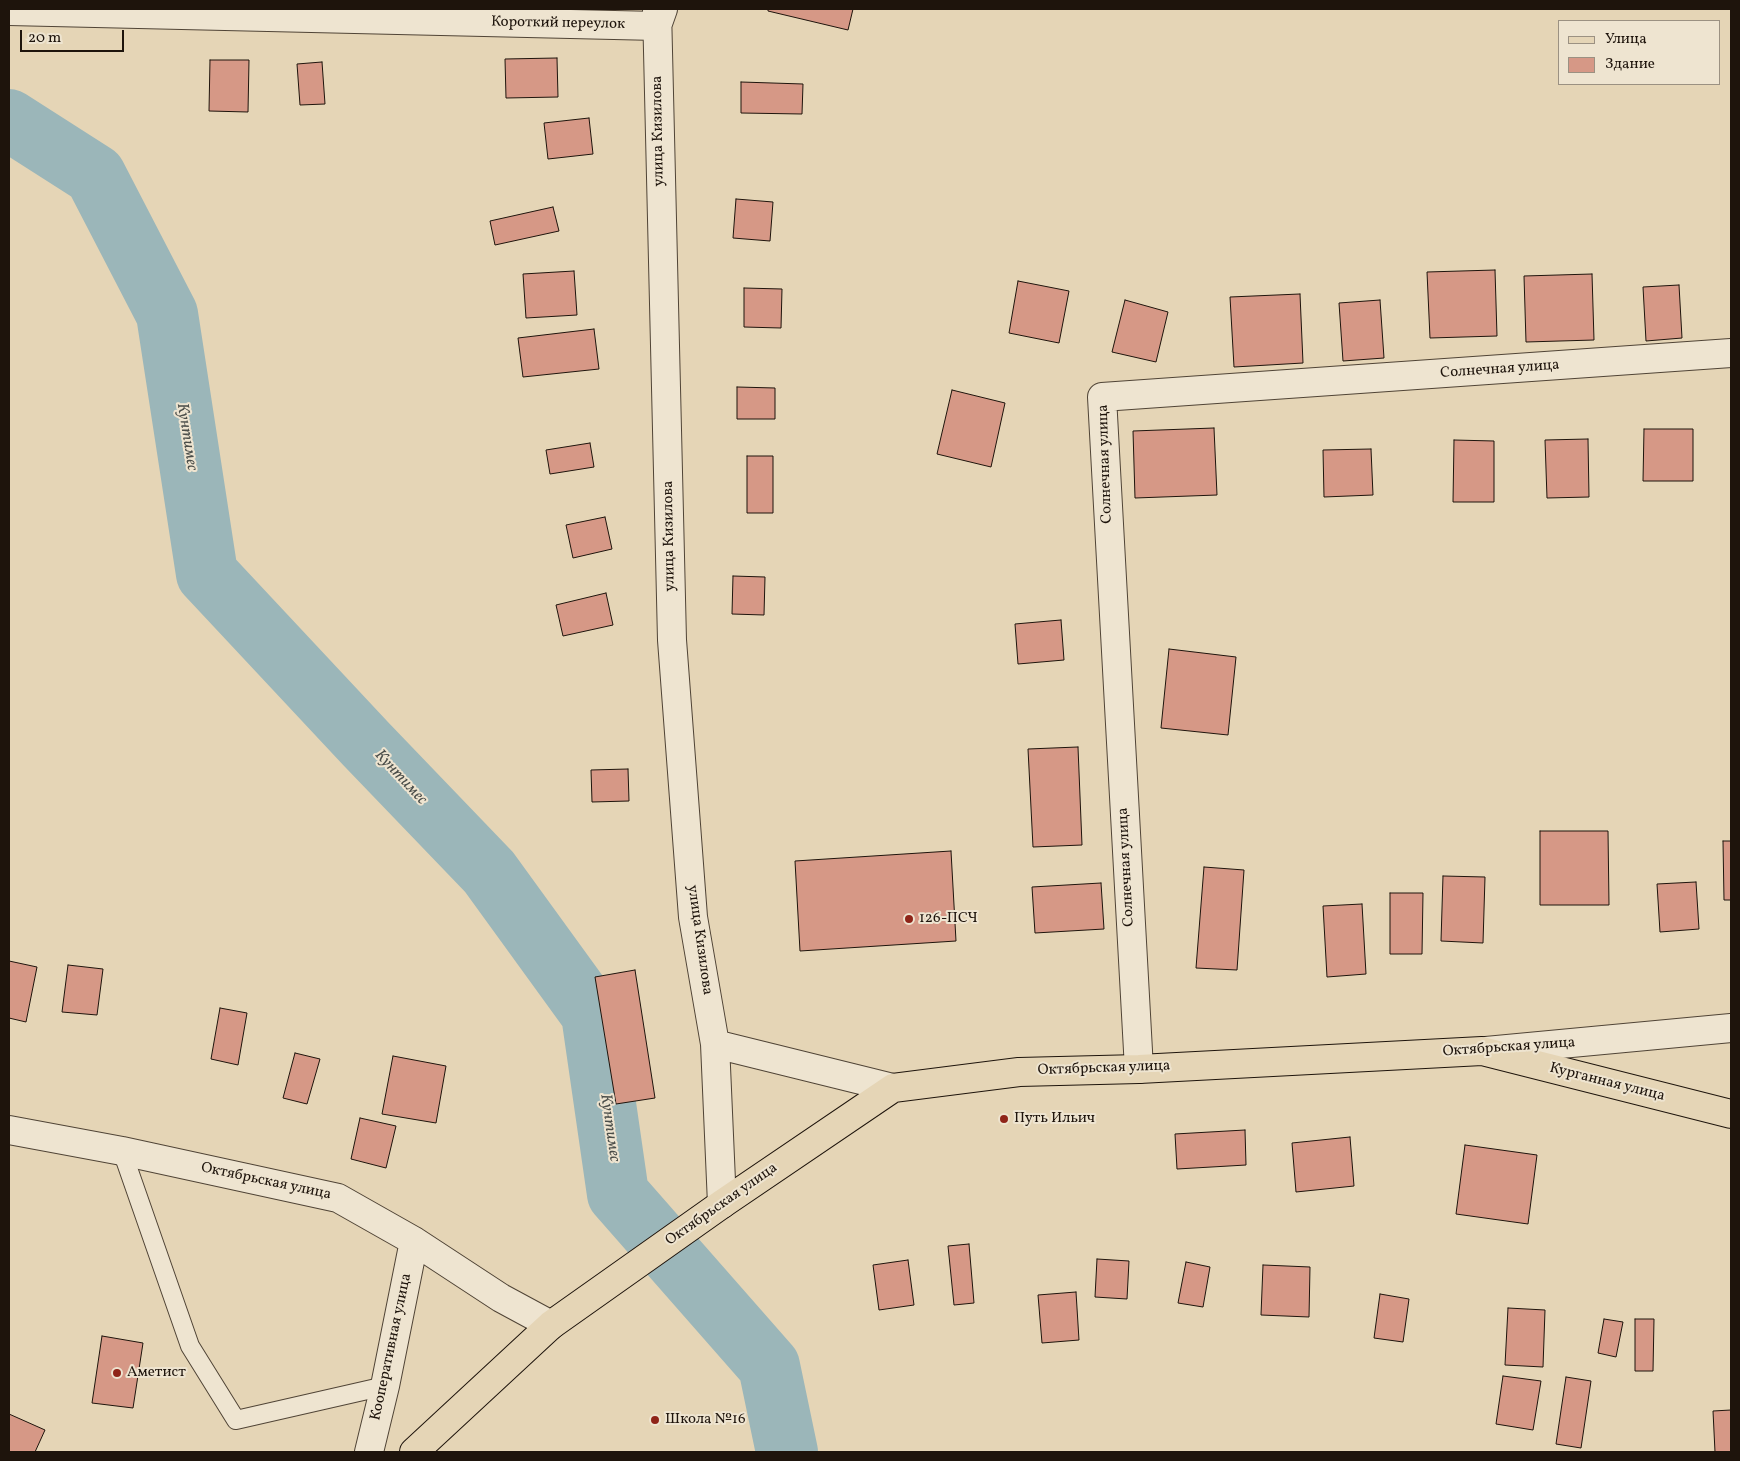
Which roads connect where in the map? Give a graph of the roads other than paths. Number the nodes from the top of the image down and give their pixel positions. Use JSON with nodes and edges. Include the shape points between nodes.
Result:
{"nodes":[{"id":1,"x":9,"y":11,"type":"edge"},
{"id":2,"x":659,"y":14,"type":"edge"},
{"id":3,"x":1731,"y":353,"type":"edge"},
{"id":4,"x":1731,"y":1028,"type":"edge"},
{"id":5,"x":715,"y":1044,"type":"junction"},
{"id":6,"x":1482,"y":1051,"type":"junction"},
{"id":7,"x":1138,"y":1069,"type":"junction"},
{"id":8,"x":893,"y":1088,"type":"junction"},
{"id":9,"x":1731,"y":1114,"type":"edge"},
{"id":10,"x":9,"y":1130,"type":"edge"},
{"id":11,"x":122,"y":1151,"type":"junction"},
{"id":12,"x":722,"y":1204,"type":"junction"},
{"id":13,"x":414,"y":1241,"type":"junction"},
{"id":14,"x":551,"y":1325,"type":"junction"},
{"id":15,"x":385,"y":1386,"type":"junction"},
{"id":16,"x":369,"y":1452,"type":"edge"},
{"id":17,"x":414,"y":1452,"type":"edge"}],
"edges":[{"from":1,"to":2,"type":"street","name":"Короткий переулок"},
{"from":2,"to":5,"type":"street","name":"улица Кизилова","via":[[672,640],[694,916]]},
{"from":3,"to":7,"type":"street","name":"Солнечная улица","via":[[1102,398]]},
{"from":4,"to":6,"type":"street","name":"Октябрьская улица"},
{"from":5,"to":8,"type":"street"},
{"from":5,"to":12,"type":"street","name":"улица Кизилова"},
{"from":6,"to":7,"type":"main road","name":"Октябрьская улица"},
{"from":6,"to":9,"type":"main road","name":"Курганная улица"},
{"from":7,"to":8,"type":"main road","name":"Октябрьская улица","via":[[1019,1072]]},
{"from":8,"to":12,"type":"main road","name":"Октябрьская улица"},
{"from":10,"to":11,"type":"street","name":"Октябрьская улица"},
{"from":11,"to":13,"type":"street","name":"Октябрьская улица","via":[[338,1198]]},
{"from":11,"to":15,"type":"lane","via":[[190,1346],[236,1420]]},
{"from":12,"to":14,"type":"main road","name":"Октябрьская улица"},
{"from":13,"to":14,"type":"street","name":"Октябрьская улица","via":[[501,1298]]},
{"from":13,"to":15,"type":"street","name":"Кооперативная улица"},
{"from":14,"to":17,"type":"main road","name":"Октябрьская улица"},
{"from":15,"to":16,"type":"street","name":"Кооперативная улица"}]}
